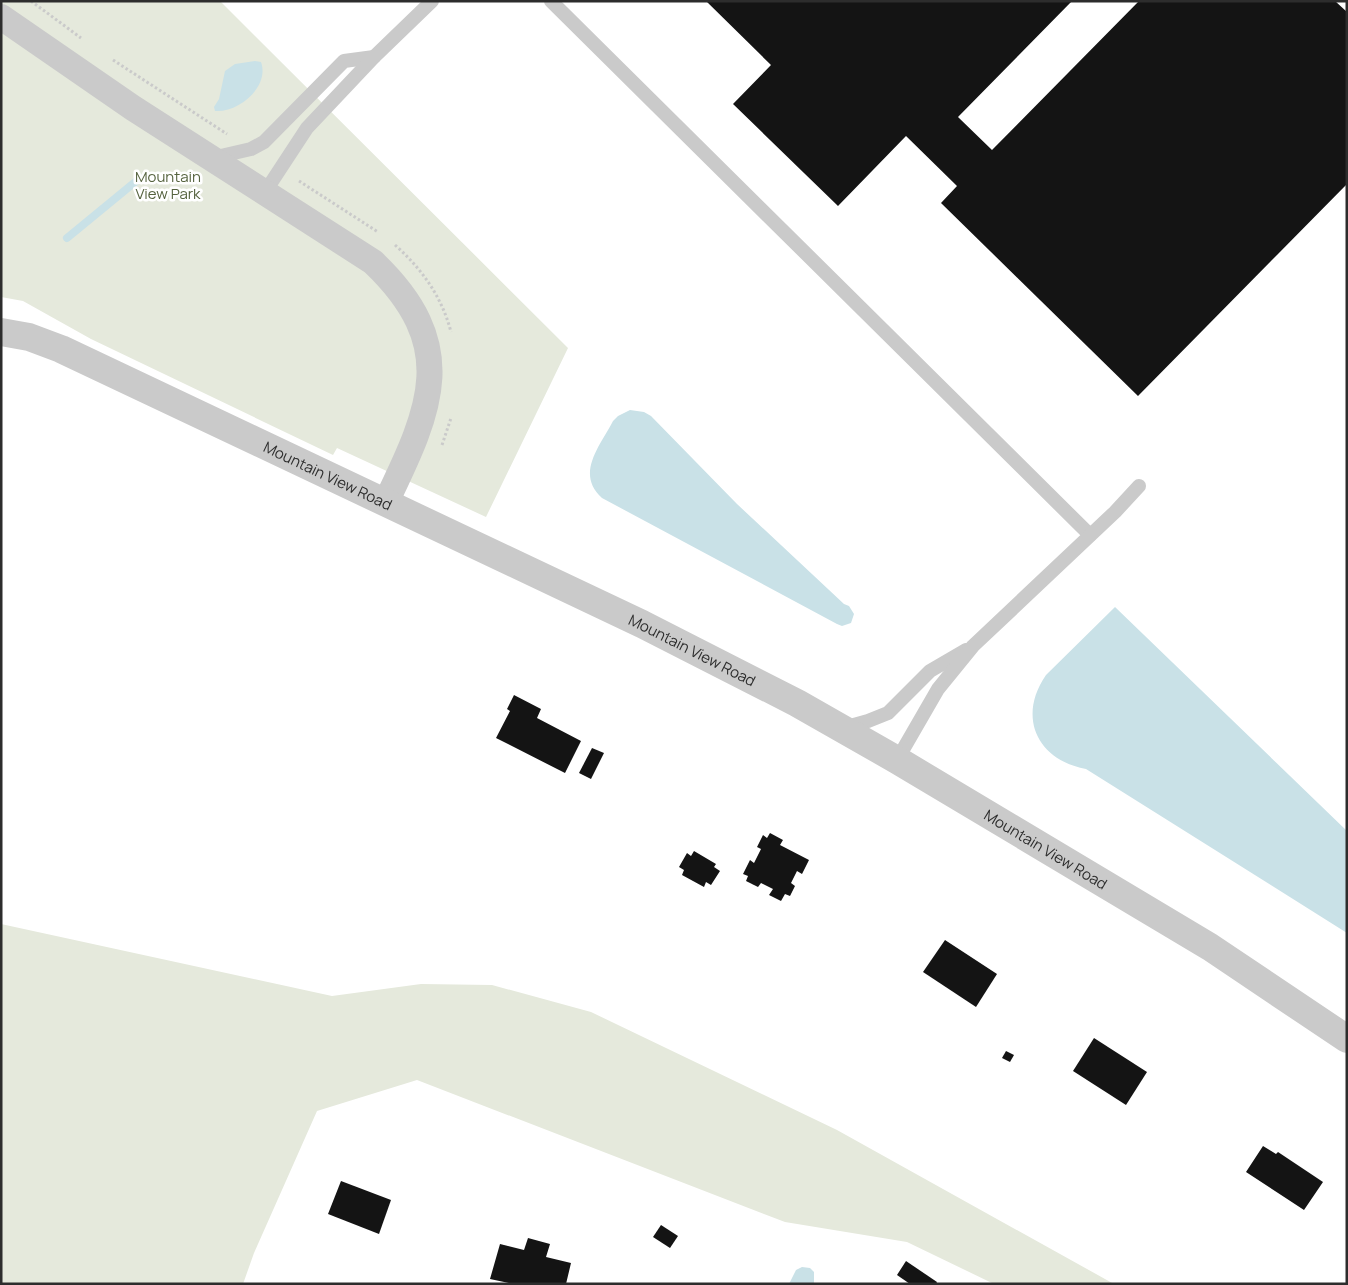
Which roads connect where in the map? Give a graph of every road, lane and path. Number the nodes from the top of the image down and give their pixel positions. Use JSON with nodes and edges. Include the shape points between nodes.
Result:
{"nodes":[{"id":1,"x":31,"y":1,"type":"edge"},
{"id":2,"x":432,"y":1,"type":"edge"},
{"id":3,"x":550,"y":1,"type":"edge"},
{"id":4,"x":1,"y":17,"type":"edge"},
{"id":5,"x":88,"y":43,"type":"dead end"},
{"id":6,"x":374,"y":57,"type":"junction"},
{"id":7,"x":111,"y":58,"type":"dead end"},
{"id":8,"x":232,"y":137,"type":"dead end"},
{"id":9,"x":211,"y":158,"type":"junction"},
{"id":10,"x":265,"y":192,"type":"junction"},
{"id":11,"x":1,"y":332,"type":"edge"},
{"id":12,"x":1139,"y":486,"type":"dead end"},
{"id":13,"x":386,"y":502,"type":"junction"},
{"id":14,"x":1090,"y":535,"type":"junction"},
{"id":15,"x":973,"y":646,"type":"junction"},
{"id":16,"x":840,"y":728,"type":"junction"},
{"id":17,"x":897,"y":760,"type":"junction"},
{"id":18,"x":1347,"y":1039,"type":"edge"}],
"edges":[{"from":1,"to":5,"type":"path"},
{"from":2,"to":6,"type":"lane"},
{"from":3,"to":14,"type":"lane"},
{"from":4,"to":9,"type":"street"},
{"from":6,"to":9,"type":"lane","via":[[344,61],[264,142],[251,149]]},
{"from":6,"to":10,"type":"lane","via":[[307,128]]},
{"from":7,"to":8,"type":"path"},
{"from":9,"to":10,"type":"street"},
{"from":10,"to":13,"type":"street","via":[[374,262],[396,283],[418,318],[429,354],[428,395],[418,431]]},
{"from":11,"to":13,"type":"street","name":"Mountain View Road","via":[[29,337],[61,349]]},
{"from":12,"to":14,"type":"lane"},
{"from":13,"to":16,"type":"street","name":"Mountain View Road","via":[[721,662]]},
{"from":14,"to":15,"type":"lane"},
{"from":15,"to":16,"type":"lane","via":[[930,671],[888,713]]},
{"from":15,"to":17,"type":"lane","via":[[938,689]]},
{"from":16,"to":17,"type":"street","name":"Mountain View Road"},
{"from":17,"to":18,"type":"street","name":"Mountain View Road","via":[[1210,947]]}]}
